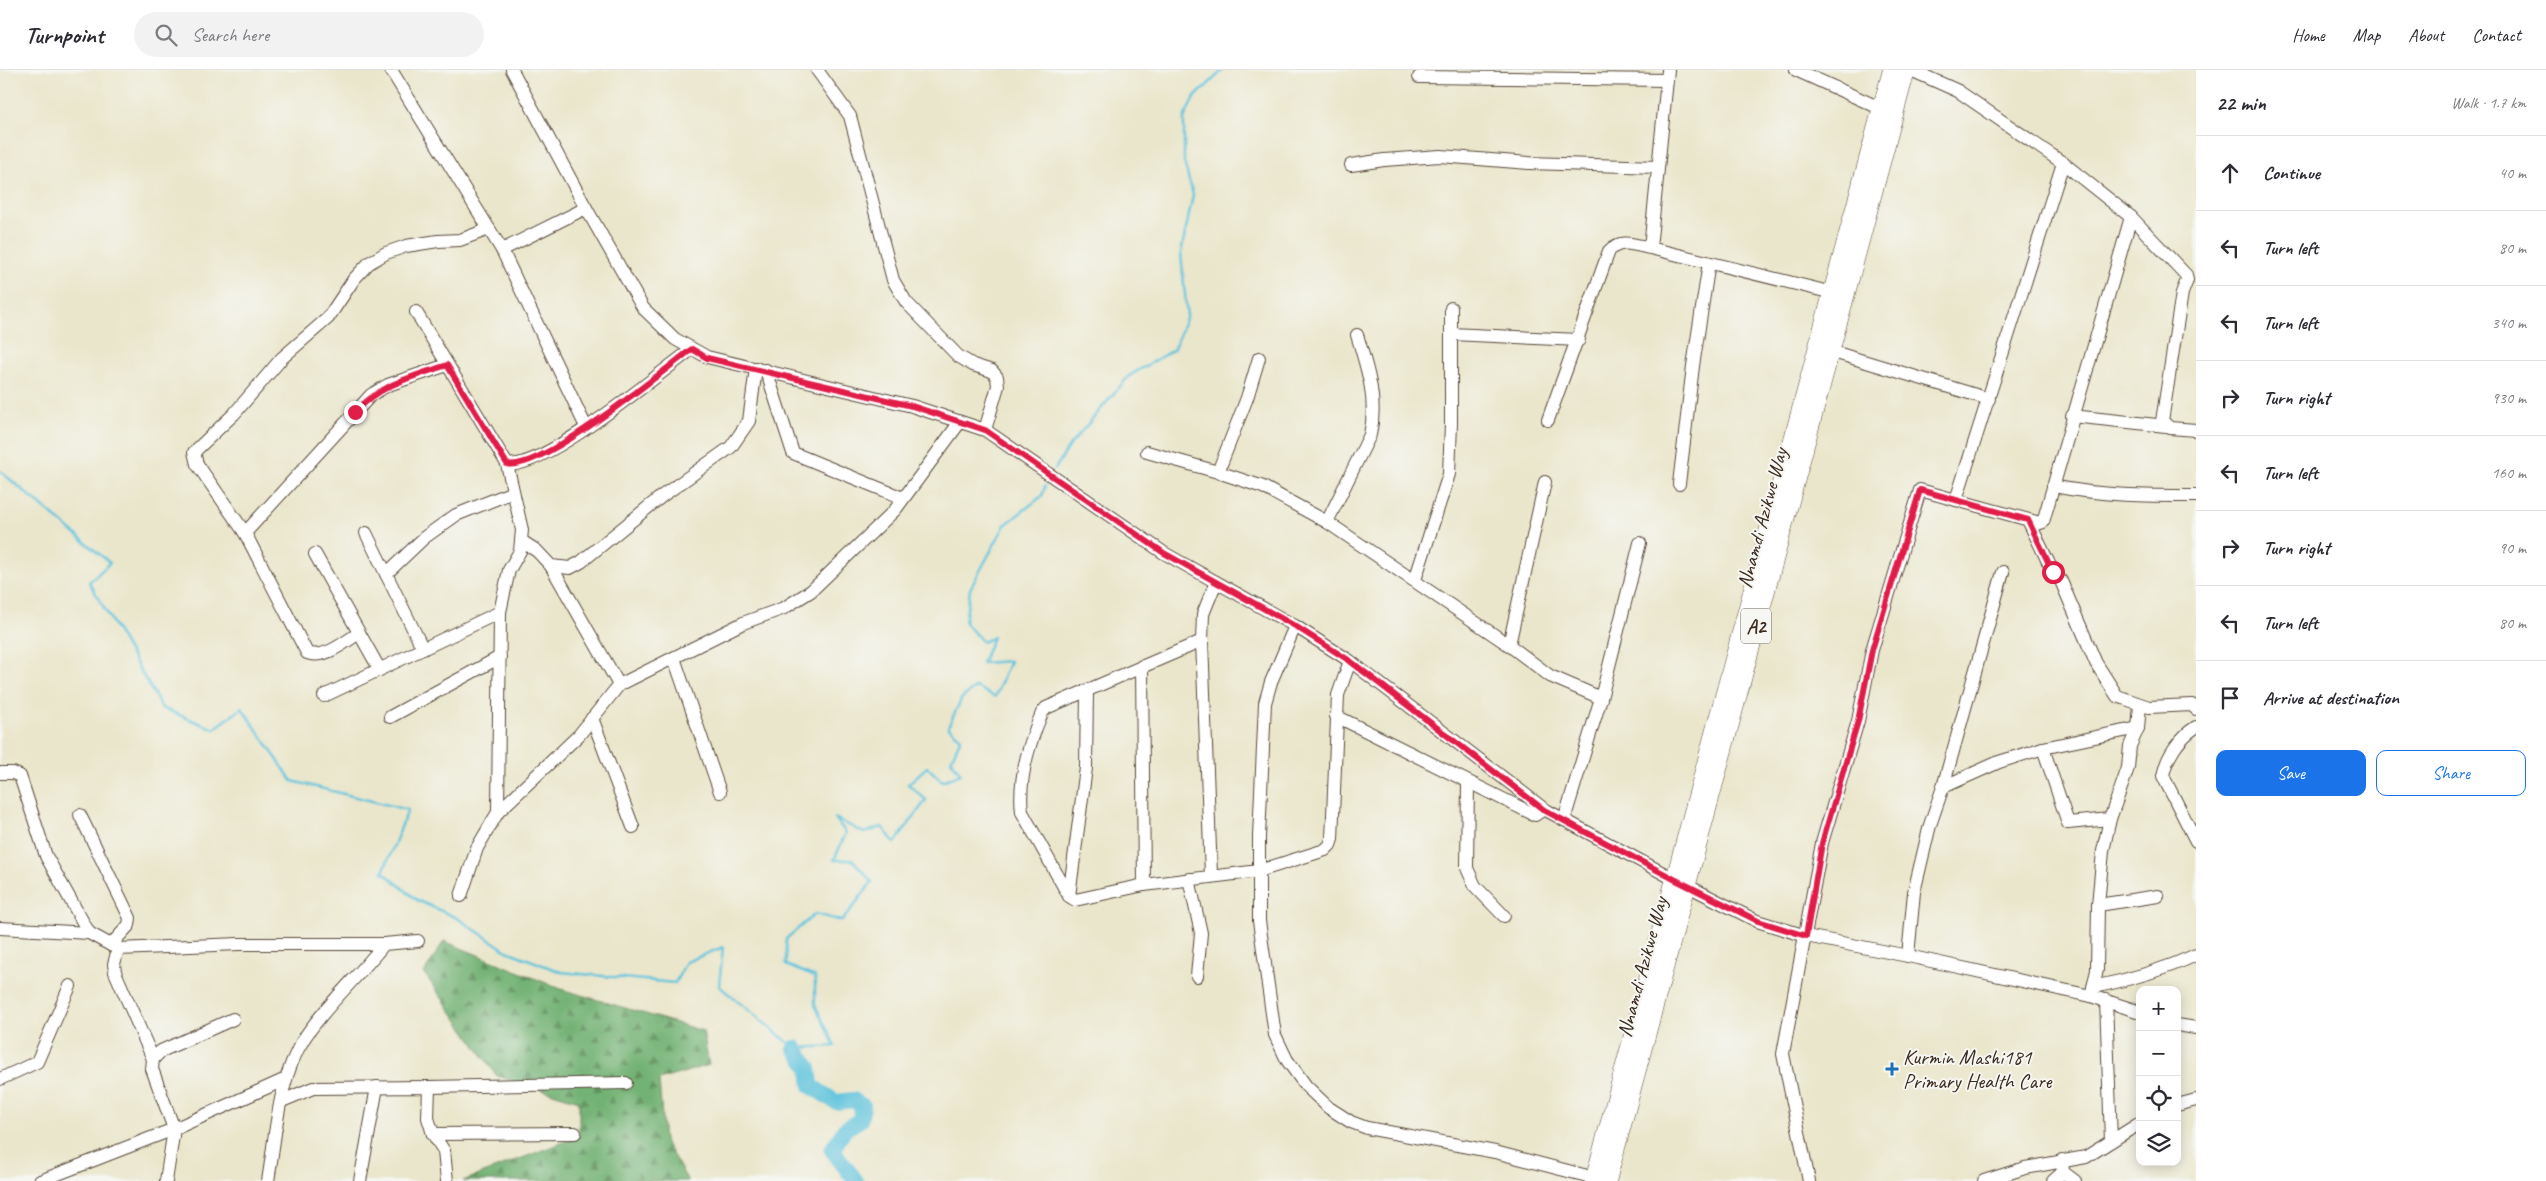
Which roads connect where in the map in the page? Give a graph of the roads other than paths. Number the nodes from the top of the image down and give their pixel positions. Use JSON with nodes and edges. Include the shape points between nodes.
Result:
{"nodes":[{"id":1,"x":390,"y":70,"type":"edge"},
{"id":2,"x":512,"y":70,"type":"edge"},
{"id":3,"x":817,"y":70,"type":"edge"},
{"id":4,"x":1796,"y":70,"type":"edge"},
{"id":5,"x":1892,"y":70,"type":"edge"},
{"id":6,"x":1906,"y":70,"type":"edge"},
{"id":7,"x":1911,"y":70,"type":"edge"},
{"id":8,"x":1667,"y":75,"type":"edge"},
{"id":9,"x":1420,"y":77,"type":"dead end"},
{"id":10,"x":1882,"y":109,"type":"junction"},
{"id":11,"x":2063,"y":163,"type":"junction"},
{"id":12,"x":1351,"y":165,"type":"dead end"},
{"id":13,"x":1658,"y":167,"type":"junction"},
{"id":14,"x":586,"y":208,"type":"junction"},
{"id":15,"x":2131,"y":217,"type":"junction"},
{"id":16,"x":489,"y":228,"type":"junction"},
{"id":17,"x":1650,"y":248,"type":"junction"},
{"id":18,"x":502,"y":250,"type":"junction"},
{"id":19,"x":1709,"y":263,"type":"junction"},
{"id":20,"x":1832,"y":293,"type":"junction"},
{"id":21,"x":1451,"y":308,"type":"dead end"},
{"id":22,"x":416,"y":312,"type":"dead end"},
{"id":23,"x":1450,"y":334,"type":"junction"},
{"id":24,"x":1357,"y":335,"type":"dead end"},
{"id":25,"x":1579,"y":340,"type":"junction"},
{"id":26,"x":692,"y":349,"type":"junction"},
{"id":27,"x":1830,"y":351,"type":"junction"},
{"id":28,"x":1259,"y":358,"type":"dead end"},
{"id":29,"x":447,"y":365,"type":"junction"},
{"id":30,"x":761,"y":369,"type":"junction"},
{"id":31,"x":1989,"y":399,"type":"junction"},
{"id":32,"x":2072,"y":416,"type":"junction"},
{"id":33,"x":1548,"y":420,"type":"dead end"},
{"id":34,"x":960,"y":422,"type":"junction"},
{"id":35,"x":2166,"y":426,"type":"junction"},
{"id":36,"x":586,"y":427,"type":"junction"},
{"id":37,"x":985,"y":430,"type":"junction"},
{"id":38,"x":2196,"y":430,"type":"edge"},
{"id":39,"x":1147,"y":452,"type":"dead end"},
{"id":40,"x":507,"y":464,"type":"junction"},
{"id":41,"x":1218,"y":472,"type":"junction"},
{"id":42,"x":1545,"y":482,"type":"dead end"},
{"id":43,"x":1679,"y":484,"type":"dead end"},
{"id":44,"x":2053,"y":486,"type":"junction"},
{"id":45,"x":513,"y":492,"type":"junction"},
{"id":46,"x":2196,"y":496,"type":"edge"},
{"id":47,"x":903,"y":498,"type":"junction"},
{"id":48,"x":1956,"y":500,"type":"junction"},
{"id":49,"x":2028,"y":520,"type":"junction"},
{"id":50,"x":1327,"y":522,"type":"junction"},
{"id":51,"x":245,"y":533,"type":"junction"},
{"id":52,"x":366,"y":533,"type":"dead end"},
{"id":53,"x":523,"y":542,"type":"junction"},
{"id":54,"x":1640,"y":543,"type":"dead end"},
{"id":55,"x":315,"y":554,"type":"dead end"},
{"id":56,"x":551,"y":566,"type":"junction"},
{"id":57,"x":2003,"y":572,"type":"dead end"},
{"id":58,"x":386,"y":574,"type":"junction"},
{"id":59,"x":1414,"y":580,"type":"junction"},
{"id":60,"x":1216,"y":582,"type":"junction"},
{"id":61,"x":500,"y":612,"type":"junction"},
{"id":62,"x":1295,"y":626,"type":"junction"},
{"id":63,"x":359,"y":633,"type":"junction"},
{"id":64,"x":1202,"y":641,"type":"junction"},
{"id":65,"x":1509,"y":645,"type":"junction"},
{"id":66,"x":423,"y":649,"type":"junction"},
{"id":67,"x":500,"y":657,"type":"junction"},
{"id":68,"x":674,"y":658,"type":"junction"},
{"id":69,"x":1350,"y":661,"type":"junction"},
{"id":70,"x":1142,"y":666,"type":"junction"},
{"id":71,"x":380,"y":670,"type":"junction"},
{"id":72,"x":619,"y":685,"type":"junction"},
{"id":73,"x":1087,"y":691,"type":"junction"},
{"id":74,"x":324,"y":696,"type":"dead end"},
{"id":75,"x":1601,"y":698,"type":"junction"},
{"id":76,"x":2140,"y":705,"type":"junction"},
{"id":77,"x":2196,"y":709,"type":"edge"},
{"id":78,"x":1336,"y":716,"type":"junction"},
{"id":79,"x":390,"y":717,"type":"dead end"},
{"id":80,"x":592,"y":718,"type":"junction"},
{"id":81,"x":2196,"y":727,"type":"edge"},
{"id":82,"x":2138,"y":728,"type":"junction"},
{"id":83,"x":2043,"y":748,"type":"junction"},
{"id":84,"x":0,"y":773,"type":"edge"},
{"id":85,"x":1468,"y":782,"type":"junction"},
{"id":86,"x":1943,"y":787,"type":"junction"},
{"id":87,"x":720,"y":792,"type":"dead end"},
{"id":88,"x":1544,"y":810,"type":"junction"},
{"id":89,"x":498,"y":812,"type":"junction"},
{"id":90,"x":80,"y":815,"type":"dead end"},
{"id":91,"x":2110,"y":819,"type":"junction"},
{"id":92,"x":1564,"y":820,"type":"junction"},
{"id":93,"x":633,"y":827,"type":"dead end"},
{"id":94,"x":2196,"y":841,"type":"edge"},
{"id":95,"x":1259,"y":871,"type":"junction"},
{"id":96,"x":1211,"y":875,"type":"junction"},
{"id":97,"x":1189,"y":878,"type":"junction"},
{"id":98,"x":1680,"y":882,"type":"junction"},
{"id":99,"x":1144,"y":885,"type":"junction"},
{"id":100,"x":461,"y":896,"type":"dead end"},
{"id":101,"x":1069,"y":896,"type":"junction"},
{"id":102,"x":2158,"y":896,"type":"dead end"},
{"id":103,"x":2098,"y":905,"type":"junction"},
{"id":104,"x":1504,"y":916,"type":"dead end"},
{"id":105,"x":0,"y":928,"type":"edge"},
{"id":106,"x":89,"y":933,"type":"junction"},
{"id":107,"x":1806,"y":936,"type":"junction"},
{"id":108,"x":418,"y":941,"type":"dead end"},
{"id":109,"x":384,"y":944,"type":"junction"},
{"id":110,"x":114,"y":947,"type":"junction"},
{"id":111,"x":2196,"y":955,"type":"edge"},
{"id":112,"x":1908,"y":956,"type":"junction"},
{"id":113,"x":1197,"y":976,"type":"dead end"},
{"id":114,"x":70,"y":986,"type":"dead end"},
{"id":115,"x":2092,"y":992,"type":"junction"},
{"id":116,"x":2106,"y":1000,"type":"junction"},
{"id":117,"x":2136,"y":1011,"type":"edge"},
{"id":118,"x":233,"y":1018,"type":"dead end"},
{"id":119,"x":2181,"y":1026,"type":"edge"},
{"id":120,"x":2196,"y":1028,"type":"edge"},
{"id":121,"x":153,"y":1059,"type":"junction"},
{"id":122,"x":0,"y":1080,"type":"edge"},
{"id":123,"x":286,"y":1080,"type":"junction"},
{"id":124,"x":626,"y":1082,"type":"dead end"},
{"id":125,"x":377,"y":1087,"type":"junction"},
{"id":126,"x":429,"y":1087,"type":"junction"},
{"id":127,"x":2196,"y":1100,"type":"edge"},
{"id":128,"x":282,"y":1101,"type":"junction"},
{"id":129,"x":2181,"y":1104,"type":"edge"},
{"id":130,"x":2136,"y":1125,"type":"edge"},
{"id":131,"x":174,"y":1129,"type":"junction"},
{"id":132,"x":575,"y":1133,"type":"dead end"},
{"id":133,"x":433,"y":1134,"type":"junction"},
{"id":134,"x":2111,"y":1141,"type":"junction"},
{"id":135,"x":2063,"y":1166,"type":"junction"},
{"id":136,"x":63,"y":1177,"type":"edge"},
{"id":137,"x":1599,"y":1180,"type":"edge"},
{"id":138,"x":40,"y":1181,"type":"edge"},
{"id":139,"x":166,"y":1181,"type":"edge"},
{"id":140,"x":268,"y":1181,"type":"edge"},
{"id":141,"x":360,"y":1181,"type":"edge"},
{"id":142,"x":447,"y":1181,"type":"edge"},
{"id":143,"x":1808,"y":1181,"type":"edge"},
{"id":144,"x":1984,"y":1181,"type":"edge"},
{"id":145,"x":2053,"y":1181,"type":"edge"},
{"id":146,"x":2075,"y":1181,"type":"edge"}],
"edges":[{"from":1,"to":16,"type":"street"},
{"from":2,"to":14,"type":"street"},
{"from":3,"to":37,"type":"street","via":[[850,116],[893,280],[906,302],[958,356],[992,371],[997,377],[998,386]]},
{"from":4,"to":10,"type":"street"},
{"from":5,"to":10,"type":"highway","name":"Nnamdi Azikwe Way","number":"A2"},
{"from":6,"to":27,"type":"highway","name":"Nnamdi Azikwe Way","number":"A2"},
{"from":7,"to":11,"type":"street","via":[[1958,91]]},
{"from":8,"to":9,"type":"street"},
{"from":8,"to":13,"type":"street"},
{"from":10,"to":20,"type":"highway","name":"Nnamdi Azikwe Way","number":"A2"},
{"from":11,"to":15,"type":"street"},
{"from":11,"to":31,"type":"street"},
{"from":12,"to":13,"type":"street","via":[[1440,156],[1529,163]]},
{"from":13,"to":17,"type":"street"},
{"from":14,"to":18,"type":"street"},
{"from":14,"to":26,"type":"street","via":[[643,308],[675,339]]},
{"from":15,"to":32,"type":"street"},
{"from":15,"to":35,"type":"street","via":[[2188,280],[2182,293],[2162,422]]},
{"from":16,"to":18,"type":"street"},
{"from":16,"to":51,"type":"street","via":[[460,240],[406,246],[369,263],[328,318],[282,358],[234,414],[194,452],[196,464]]},
{"from":17,"to":19,"type":"street"},
{"from":17,"to":25,"type":"street","via":[[1622,243],[1610,251]]},
{"from":18,"to":36,"type":"street"},
{"from":19,"to":20,"type":"street"},
{"from":19,"to":43,"type":"street"},
{"from":20,"to":98,"type":"highway","name":"Nnamdi Azikwe Way","number":"A2"},
{"from":21,"to":23,"type":"street"},
{"from":22,"to":29,"type":"street"},
{"from":23,"to":25,"type":"street"},
{"from":23,"to":59,"type":"street","via":[[1452,424],[1449,474]]},
{"from":24,"to":50,"type":"street","via":[[1371,381],[1373,422],[1370,435]]},
{"from":25,"to":33,"type":"street"},
{"from":26,"to":30,"type":"street","via":[[707,358]]},
{"from":26,"to":36,"type":"street"},
{"from":27,"to":31,"type":"street"},
{"from":27,"to":98,"type":"highway","name":"Nnamdi Azikwe Way","number":"A2"},
{"from":28,"to":41,"type":"street","via":[[1248,398]]},
{"from":29,"to":40,"type":"street"},
{"from":29,"to":51,"type":"street","via":[[388,385],[371,395]]},
{"from":30,"to":34,"type":"street","via":[[912,406]]},
{"from":30,"to":47,"type":"street","via":[[793,454]]},
{"from":30,"to":56,"type":"street","via":[[749,422],[731,447],[662,496],[581,562],[570,568]]},
{"from":31,"to":48,"type":"street"},
{"from":32,"to":35,"type":"street"},
{"from":32,"to":44,"type":"street"},
{"from":34,"to":37,"type":"street"},
{"from":34,"to":47,"type":"street"},
{"from":35,"to":38,"type":"street"},
{"from":36,"to":40,"type":"street","via":[[536,459],[515,466]]},
{"from":37,"to":60,"type":"street","via":[[1164,553]]},
{"from":39,"to":41,"type":"street"},
{"from":40,"to":45,"type":"street"},
{"from":41,"to":50,"type":"street","via":[[1263,487]]},
{"from":42,"to":65,"type":"street"},
{"from":44,"to":46,"type":"street","via":[[2085,493]]},
{"from":44,"to":49,"type":"street","via":[[2043,522]]},
{"from":45,"to":53,"type":"street"},
{"from":45,"to":58,"type":"street","via":[[456,515],[425,537]]},
{"from":47,"to":68,"type":"street","via":[[895,510],[799,600],[743,623]]},
{"from":48,"to":49,"type":"street"},
{"from":48,"to":107,"type":"street","via":[[1920,490],[1872,650],[1858,721],[1822,843]]},
{"from":49,"to":76,"type":"street","via":[[2053,572],[2061,581],[2096,663],[2117,696]]},
{"from":50,"to":59,"type":"street"},
{"from":51,"to":63,"type":"street","via":[[307,653],[321,655]]},
{"from":52,"to":58,"type":"street"},
{"from":53,"to":56,"type":"street"},
{"from":53,"to":61,"type":"street","via":[[509,570]]},
{"from":54,"to":75,"type":"street"},
{"from":55,"to":63,"type":"street"},
{"from":56,"to":72,"type":"street"},
{"from":57,"to":86,"type":"street"},
{"from":58,"to":66,"type":"street"},
{"from":59,"to":65,"type":"street"},
{"from":60,"to":62,"type":"street"},
{"from":60,"to":64,"type":"street","via":[[1203,614]]},
{"from":61,"to":66,"type":"street"},
{"from":61,"to":67,"type":"street"},
{"from":62,"to":69,"type":"street"},
{"from":62,"to":95,"type":"street","via":[[1265,703]]},
{"from":63,"to":71,"type":"street"},
{"from":64,"to":70,"type":"street"},
{"from":64,"to":96,"type":"street"},
{"from":65,"to":75,"type":"street","via":[[1550,676]]},
{"from":66,"to":71,"type":"street"},
{"from":67,"to":79,"type":"street"},
{"from":67,"to":89,"type":"street"},
{"from":68,"to":72,"type":"street"},
{"from":68,"to":87,"type":"street"},
{"from":69,"to":78,"type":"street","via":[[1338,695]]},
{"from":69,"to":88,"type":"street"},
{"from":70,"to":73,"type":"street"},
{"from":70,"to":99,"type":"street"},
{"from":71,"to":74,"type":"street"},
{"from":72,"to":80,"type":"street"},
{"from":73,"to":101,"type":"street","via":[[1086,768]]},
{"from":73,"to":101,"type":"street","via":[[1046,708],[1042,713],[1025,763],[1020,799],[1022,812]]},
{"from":75,"to":92,"type":"street"},
{"from":76,"to":77,"type":"street","via":[[2192,705]]},
{"from":76,"to":82,"type":"street"},
{"from":78,"to":85,"type":"street"},
{"from":78,"to":95,"type":"street","via":[[1330,845],[1325,850]]},
{"from":80,"to":89,"type":"street"},
{"from":80,"to":93,"type":"street"},
{"from":81,"to":94,"type":"street","via":[[2176,747],[2165,765],[2163,776]]},
{"from":82,"to":83,"type":"street"},
{"from":82,"to":91,"type":"street"},
{"from":83,"to":86,"type":"street","via":[[1998,762]]},
{"from":83,"to":91,"type":"street","via":[[2068,824]]},
{"from":84,"to":106,"type":"street","via":[[20,776],[46,856]]},
{"from":85,"to":88,"type":"street","via":[[1535,815]]},
{"from":85,"to":104,"type":"street","via":[[1467,868],[1475,886]]},
{"from":86,"to":112,"type":"street","via":[[1914,892]]},
{"from":88,"to":92,"type":"street"},
{"from":89,"to":100,"type":"street","via":[[477,848]]},
{"from":90,"to":110,"type":"street","via":[[130,918],[129,925]]},
{"from":91,"to":103,"type":"street"},
{"from":92,"to":98,"type":"street"},
{"from":95,"to":96,"type":"street"},
{"from":95,"to":137,"type":"street","via":[[1259,921],[1275,1035],[1287,1060],[1306,1086],[1329,1108],[1367,1128],[1495,1152]]},
{"from":96,"to":97,"type":"street"},
{"from":97,"to":99,"type":"street"},
{"from":97,"to":113,"type":"street","via":[[1201,933]]},
{"from":98,"to":107,"type":"street","via":[[1758,921]]},
{"from":98,"to":137,"type":"highway","name":"Nnamdi Azikwe Way","number":"A2"},
{"from":99,"to":101,"type":"street","via":[[1076,900]]},
{"from":102,"to":103,"type":"street"},
{"from":103,"to":115,"type":"street","via":[[2097,970]]},
{"from":105,"to":106,"type":"street"},
{"from":106,"to":110,"type":"street"},
{"from":107,"to":112,"type":"street"},
{"from":107,"to":143,"type":"street","via":[[1783,1054]]},
{"from":108,"to":109,"type":"street"},
{"from":109,"to":110,"type":"street"},
{"from":109,"to":123,"type":"street","via":[[349,981],[304,1038]]},
{"from":110,"to":121,"type":"street","via":[[115,972]]},
{"from":111,"to":115,"type":"street"},
{"from":112,"to":115,"type":"street"},
{"from":114,"to":122,"type":"street","via":[[37,1062]]},
{"from":115,"to":116,"type":"street"},
{"from":116,"to":117,"type":"street"},
{"from":116,"to":134,"type":"street"},
{"from":118,"to":121,"type":"street","via":[[161,1051]]},
{"from":119,"to":120,"type":"street"},
{"from":121,"to":131,"type":"street","via":[[152,1069]]},
{"from":123,"to":128,"type":"street"},
{"from":123,"to":131,"type":"street"},
{"from":124,"to":126,"type":"street"},
{"from":125,"to":126,"type":"street"},
{"from":125,"to":128,"type":"street","via":[[313,1088]]},
{"from":125,"to":141,"type":"street"},
{"from":126,"to":133,"type":"street","via":[[428,1118]]},
{"from":127,"to":129,"type":"street"},
{"from":128,"to":140,"type":"street"},
{"from":130,"to":134,"type":"street"},
{"from":131,"to":136,"type":"street"},
{"from":131,"to":139,"type":"street"},
{"from":132,"to":133,"type":"street"},
{"from":133,"to":142,"type":"street","via":[[444,1151]]},
{"from":134,"to":135,"type":"street","via":[[2086,1157]]},
{"from":135,"to":144,"type":"street"},
{"from":135,"to":145,"type":"street"},
{"from":135,"to":146,"type":"street"},
{"from":136,"to":138,"type":"street"}]}
